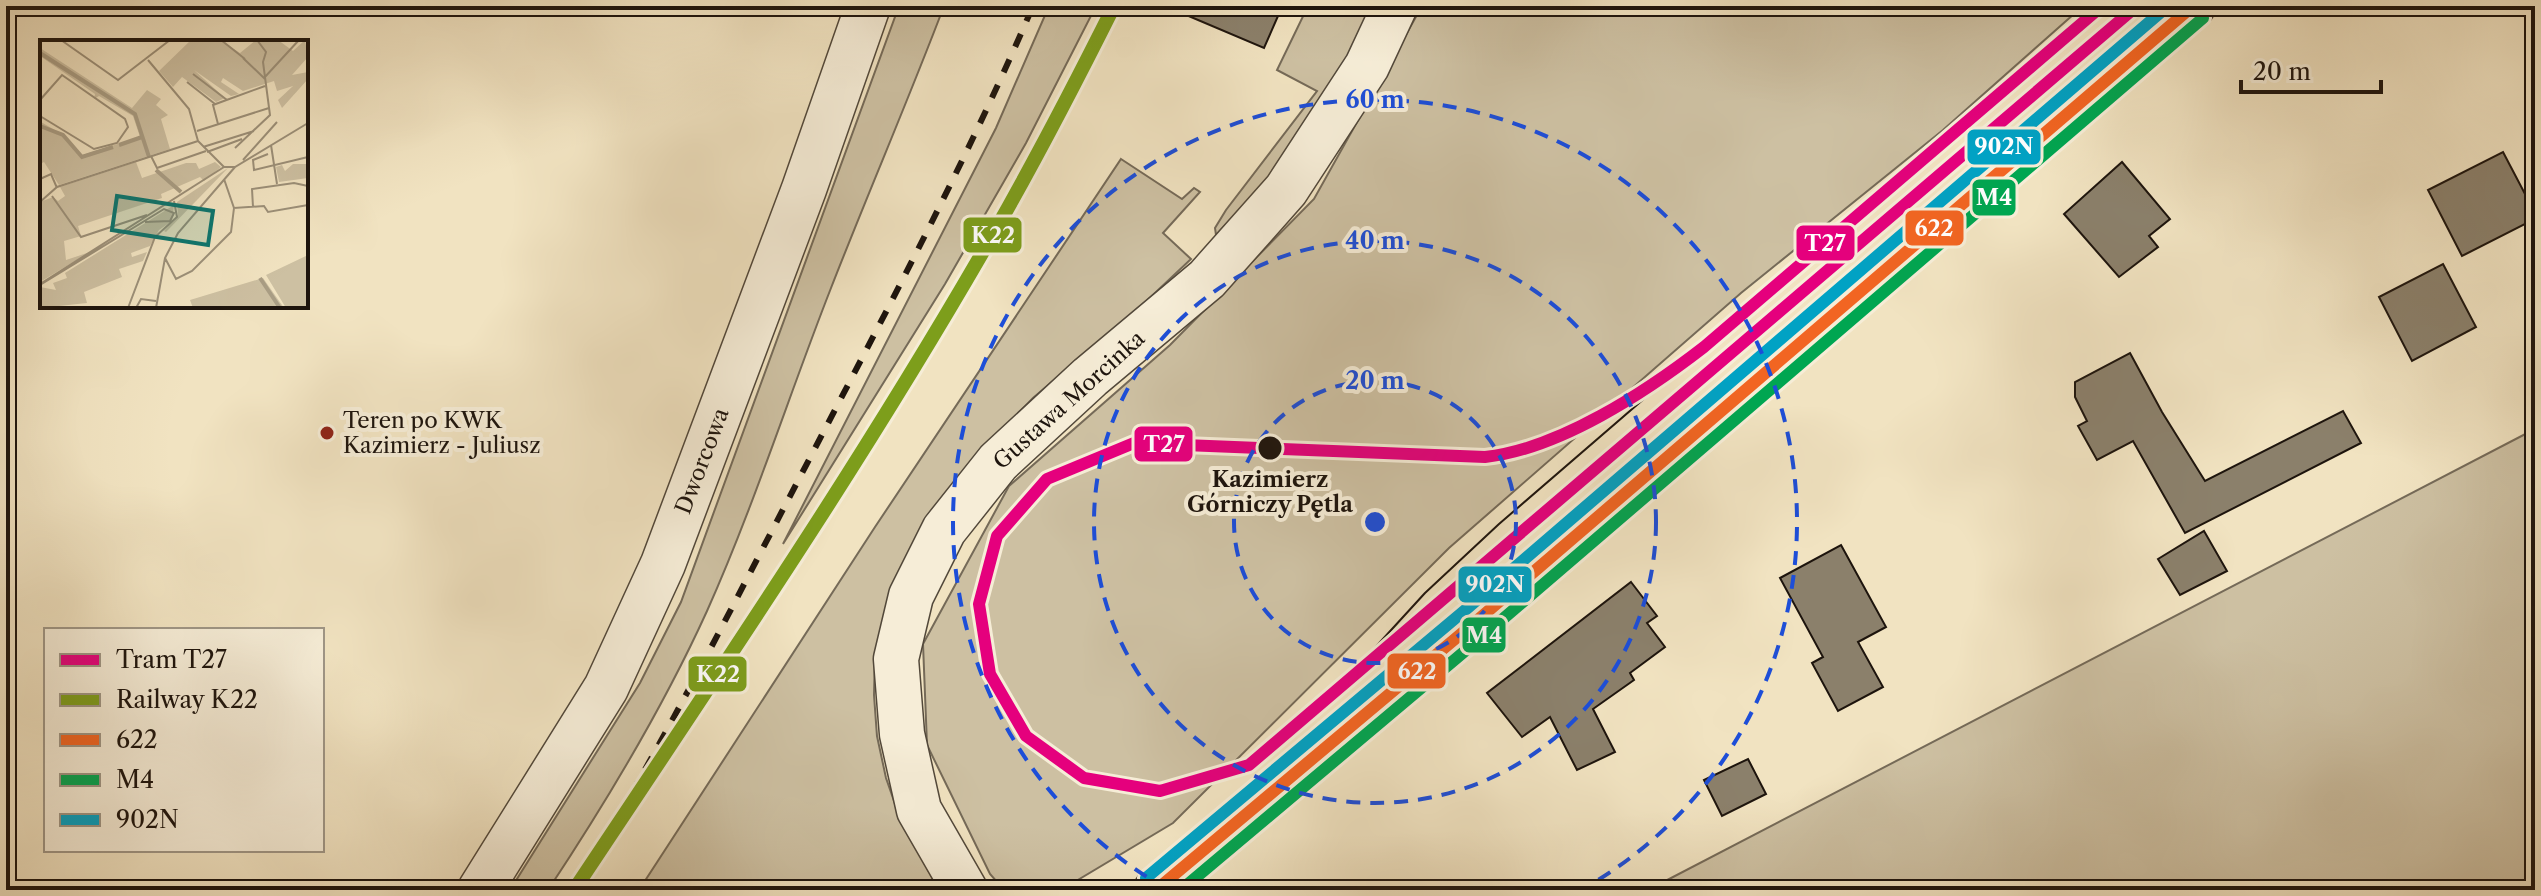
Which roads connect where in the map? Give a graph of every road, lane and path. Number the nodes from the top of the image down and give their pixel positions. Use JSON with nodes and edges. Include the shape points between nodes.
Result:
{"nodes":[{"id":1,"x":868,"y":6,"type":"edge"},
{"id":2,"x":1395,"y":6,"type":"edge"},
{"id":3,"x":2193,"y":6,"type":"edge"},
{"id":4,"x":480,"y":890,"type":"edge"},
{"id":5,"x":965,"y":890,"type":"edge"},
{"id":6,"x":1156,"y":890,"type":"edge"}],
"edges":[{"from":1,"to":4,"type":"street","name":"Dworcowa","via":[[663,564],[606,688]]},
{"from":2,"to":5,"type":"street","name":"Gustawa Morcinka","via":[[1367,66],[1286,190],[1207,279],[998,462],[944,530],[911,596],[896,659],[902,734],[919,810]]},
{"from":3,"to":6,"type":"street"}]}
